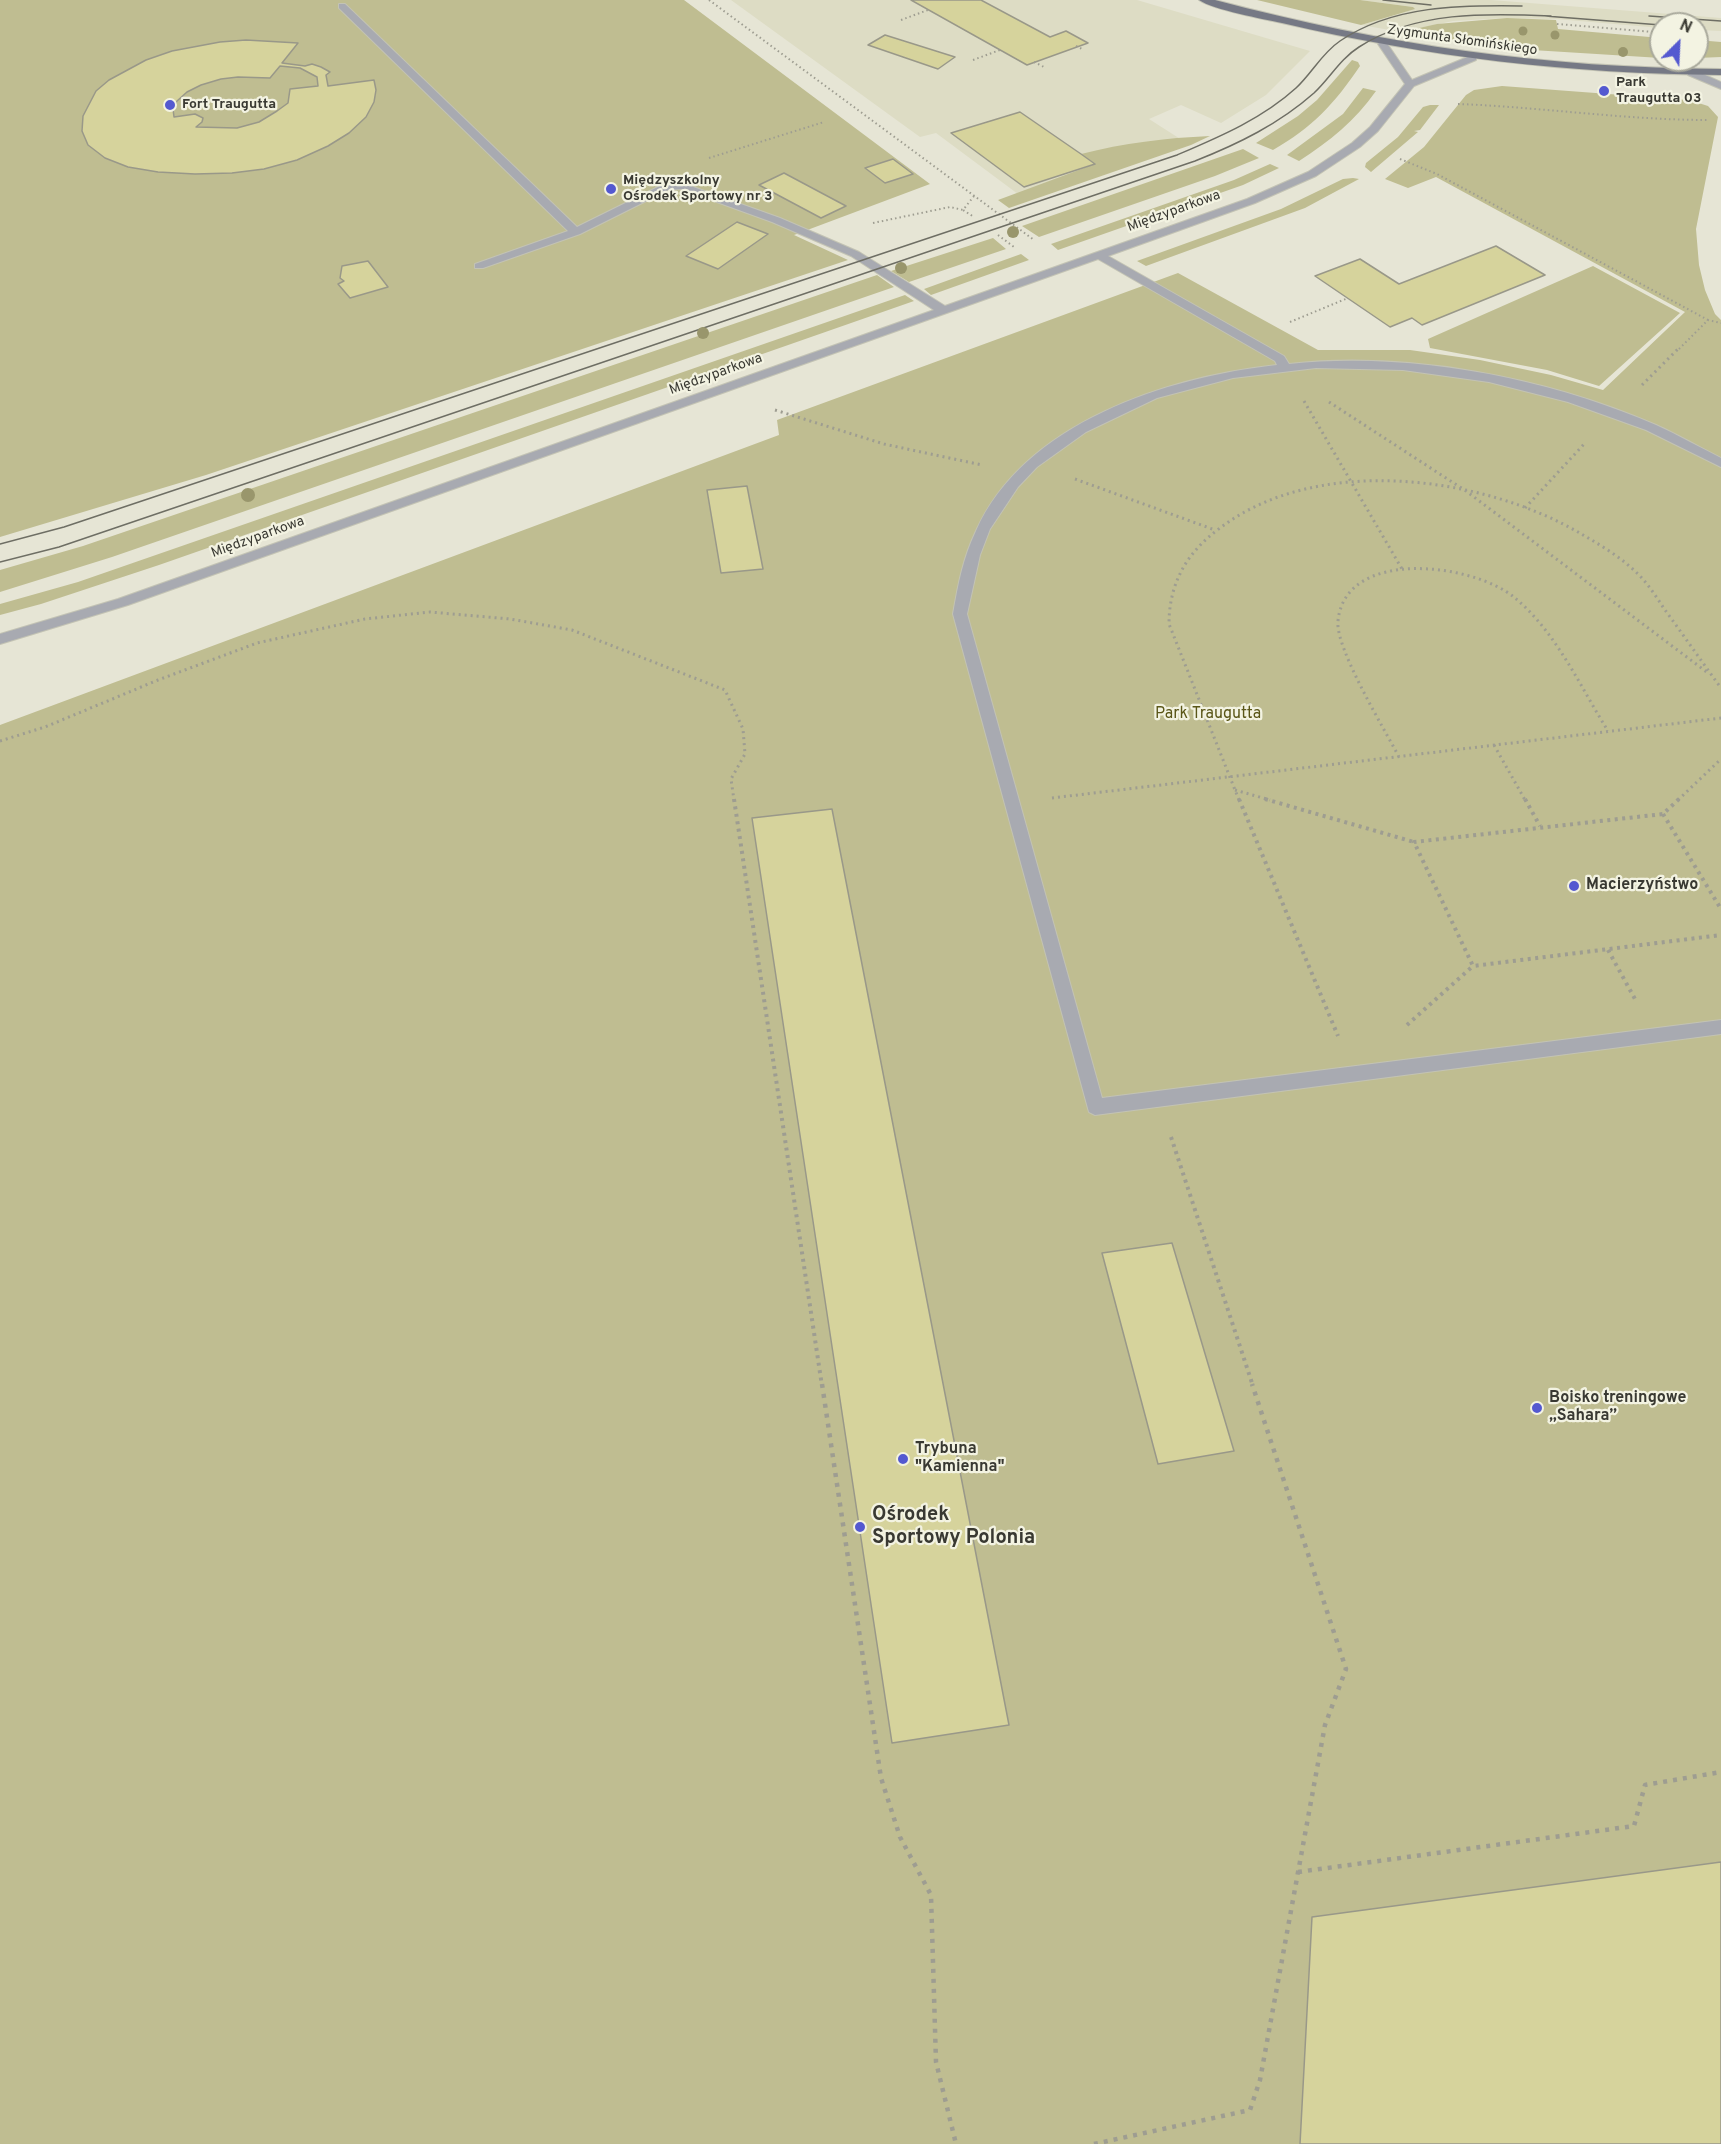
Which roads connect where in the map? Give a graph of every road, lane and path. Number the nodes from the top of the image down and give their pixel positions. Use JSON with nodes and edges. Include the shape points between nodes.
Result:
{"nodes":[{"id":1,"x":709,"y":0,"type":"edge"},
{"id":2,"x":1204,"y":0,"type":"edge"},
{"id":3,"x":342,"y":6,"type":"dead end"},
{"id":4,"x":928,"y":10,"type":"dead end"},
{"id":5,"x":901,"y":20,"type":"dead end"},
{"id":6,"x":1557,"y":24,"type":"dead end"},
{"id":7,"x":1649,"y":32,"type":"edge"},
{"id":8,"x":1383,"y":44,"type":"junction"},
{"id":9,"x":1077,"y":46,"type":"dead end"},
{"id":10,"x":1000,"y":50,"type":"dead end"},
{"id":11,"x":1084,"y":50,"type":"dead end"},
{"id":12,"x":1473,"y":58,"type":"junction"},
{"id":13,"x":974,"y":60,"type":"dead end"},
{"id":14,"x":1034,"y":62,"type":"dead end"},
{"id":15,"x":1044,"y":67,"type":"dead end"},
{"id":16,"x":1721,"y":72,"type":"edge"},
{"id":17,"x":1692,"y":73,"type":"junction"},
{"id":18,"x":1410,"y":84,"type":"junction"},
{"id":19,"x":1721,"y":86,"type":"edge"},
{"id":20,"x":1450,"y":104,"type":"dead end"},
{"id":21,"x":1709,"y":120,"type":"dead end"},
{"id":22,"x":824,"y":122,"type":"dead end"},
{"id":23,"x":1400,"y":159,"type":"dead end"},
{"id":24,"x":673,"y":185,"type":"junction"},
{"id":25,"x":974,"y":196,"type":"junction"},
{"id":26,"x":963,"y":210,"type":"junction"},
{"id":27,"x":974,"y":217,"type":"dead end"},
{"id":28,"x":1019,"y":228,"type":"dead end"},
{"id":29,"x":576,"y":232,"type":"junction"},
{"id":30,"x":998,"y":235,"type":"dead end"},
{"id":31,"x":814,"y":236,"type":"junction"},
{"id":32,"x":1019,"y":250,"type":"dead end"},
{"id":33,"x":1099,"y":255,"type":"junction"},
{"id":34,"x":479,"y":266,"type":"dead end"},
{"id":35,"x":1348,"y":298,"type":"dead end"},
{"id":36,"x":943,"y":310,"type":"junction"},
{"id":37,"x":1708,"y":320,"type":"dead end"},
{"id":38,"x":1287,"y":323,"type":"dead end"},
{"id":39,"x":1287,"y":371,"type":"junction"},
{"id":40,"x":769,"y":408,"type":"dead end"},
{"id":41,"x":1721,"y":463,"type":"edge"},
{"id":42,"x":1028,"y":469,"type":"junction"},
{"id":43,"x":1351,"y":482,"type":"junction"},
{"id":44,"x":1466,"y":491,"type":"junction"},
{"id":45,"x":1215,"y":530,"type":"junction"},
{"id":46,"x":1402,"y":569,"type":"junction"},
{"id":47,"x":0,"y":639,"type":"edge"},
{"id":48,"x":1712,"y":675,"type":"junction"},
{"id":49,"x":1721,"y":682,"type":"edge"},
{"id":50,"x":1721,"y":688,"type":"edge"},
{"id":51,"x":1721,"y":718,"type":"edge"},
{"id":52,"x":1608,"y":731,"type":"junction"},
{"id":53,"x":0,"y":741,"type":"edge"},
{"id":54,"x":1494,"y":745,"type":"junction"},
{"id":55,"x":1399,"y":757,"type":"junction"},
{"id":56,"x":1721,"y":759,"type":"edge"},
{"id":57,"x":1229,"y":777,"type":"junction"},
{"id":58,"x":1234,"y":790,"type":"junction"},
{"id":59,"x":1012,"y":803,"type":"junction"},
{"id":60,"x":1663,"y":814,"type":"junction"},
{"id":61,"x":1540,"y":826,"type":"junction"},
{"id":62,"x":1414,"y":842,"type":"junction"},
{"id":63,"x":1721,"y":909,"type":"edge"},
{"id":64,"x":1721,"y":936,"type":"edge"},
{"id":65,"x":1608,"y":950,"type":"junction"},
{"id":66,"x":1473,"y":966,"type":"junction"},
{"id":67,"x":1721,"y":1027,"type":"edge"},
{"id":68,"x":1405,"y":1028,"type":"dead end"},
{"id":69,"x":1655,"y":1035,"type":"junction"},
{"id":70,"x":1353,"y":1074,"type":"junction"},
{"id":71,"x":1178,"y":1158,"type":"dead end"},
{"id":72,"x":1721,"y":1772,"type":"edge"},
{"id":73,"x":1298,"y":1872,"type":"junction"},
{"id":74,"x":956,"y":2144,"type":"edge"},
{"id":75,"x":1094,"y":2144,"type":"edge"}],
"edges":[{"from":1,"to":25,"type":"path"},
{"from":2,"to":8,"type":"main road","name":"Zygmunta Słomińskiego"},
{"from":3,"to":29,"type":"street"},
{"from":4,"to":5,"type":"path"},
{"from":6,"to":7,"type":"path"},
{"from":8,"to":12,"type":"main road","name":"Zygmunta Słomińskiego"},
{"from":8,"to":18,"type":"street"},
{"from":9,"to":11,"type":"path"},
{"from":10,"to":13,"type":"path"},
{"from":12,"to":17,"type":"main road","name":"Zygmunta Słomińskiego"},
{"from":12,"to":18,"type":"street","name":"Międzyparkowa"},
{"from":14,"to":15,"type":"path"},
{"from":16,"to":17,"type":"main road","name":"Zygmunta Słomińskiego"},
{"from":17,"to":19,"type":"street"},
{"from":18,"to":33,"type":"street","name":"Międzyparkowa","via":[[1374,129],[1312,174],[1251,201]]},
{"from":20,"to":21,"type":"path"},
{"from":22,"to":24,"type":"path","via":[[704,159],[681,174]]},
{"from":23,"to":37,"type":"path","via":[[1437,174]]},
{"from":24,"to":29,"type":"street"},
{"from":24,"to":31,"type":"street"},
{"from":25,"to":26,"type":"path"},
{"from":25,"to":28,"type":"path"},
{"from":26,"to":27,"type":"path"},
{"from":26,"to":31,"type":"path","via":[[950,207]]},
{"from":29,"to":34,"type":"street"},
{"from":30,"to":32,"type":"path"},
{"from":31,"to":36,"type":"street","via":[[855,254]]},
{"from":33,"to":36,"type":"street","name":"Międzyparkowa"},
{"from":33,"to":39,"type":"street","via":[[1280,359]]},
{"from":35,"to":38,"type":"path"},
{"from":36,"to":47,"type":"street","name":"Międzyparkowa","via":[[123,602]]},
{"from":39,"to":41,"type":"street","via":[[1392,366],[1507,382],[1626,418]]},
{"from":39,"to":42,"type":"street","via":[[1211,378],[1131,403],[1063,440]]},
{"from":39,"to":43,"type":"path"},
{"from":39,"to":44,"type":"path"},
{"from":40,"to":42,"type":"path","via":[[884,444]]},
{"from":42,"to":45,"type":"path"},
{"from":42,"to":59,"type":"street","via":[[1009,488],[983,526],[971,554],[960,614]]},
{"from":43,"to":44,"type":"path","via":[[1407,483]]},
{"from":43,"to":45,"type":"path","via":[[1262,502]]},
{"from":43,"to":46,"type":"path"},
{"from":44,"to":48,"type":"path"},
{"from":44,"to":48,"type":"path","via":[[1526,508],[1565,525],[1618,558],[1641,577]]},
{"from":45,"to":57,"type":"path","via":[[1194,549],[1180,572],[1171,597],[1169,624]]},
{"from":46,"to":52,"type":"path","via":[[1448,570],[1471,576],[1512,596],[1540,624]]},
{"from":46,"to":55,"type":"path","via":[[1382,573],[1351,590],[1336,616],[1342,647]]},
{"from":48,"to":49,"type":"path"},
{"from":48,"to":50,"type":"path"},
{"from":51,"to":52,"type":"path"},
{"from":52,"to":54,"type":"path"},
{"from":53,"to":74,"type":"path","via":[[257,643],[365,619],[430,612],[510,618],[572,630],[725,690],[743,729],[745,754],[731,779],[881,1778],[900,1837],[931,1895],[936,2062]]},
{"from":54,"to":55,"type":"path"},
{"from":54,"to":61,"type":"path"},
{"from":55,"to":57,"type":"path"},
{"from":56,"to":60,"type":"path"},
{"from":57,"to":58,"type":"path"},
{"from":57,"to":59,"type":"path"},
{"from":58,"to":62,"type":"path"},
{"from":58,"to":70,"type":"path"},
{"from":59,"to":70,"type":"street","via":[[1095,1107]]},
{"from":60,"to":61,"type":"path"},
{"from":60,"to":63,"type":"path"},
{"from":61,"to":62,"type":"path"},
{"from":62,"to":66,"type":"path"},
{"from":64,"to":65,"type":"path"},
{"from":65,"to":66,"type":"path"},
{"from":65,"to":69,"type":"path"},
{"from":66,"to":68,"type":"path"},
{"from":67,"to":69,"type":"street"},
{"from":69,"to":70,"type":"street"},
{"from":71,"to":73,"type":"path","via":[[1346,1669],[1325,1725]]},
{"from":72,"to":73,"type":"path","via":[[1645,1785],[1634,1826]]},
{"from":73,"to":75,"type":"path","via":[[1260,2080],[1250,2110]]}]}
